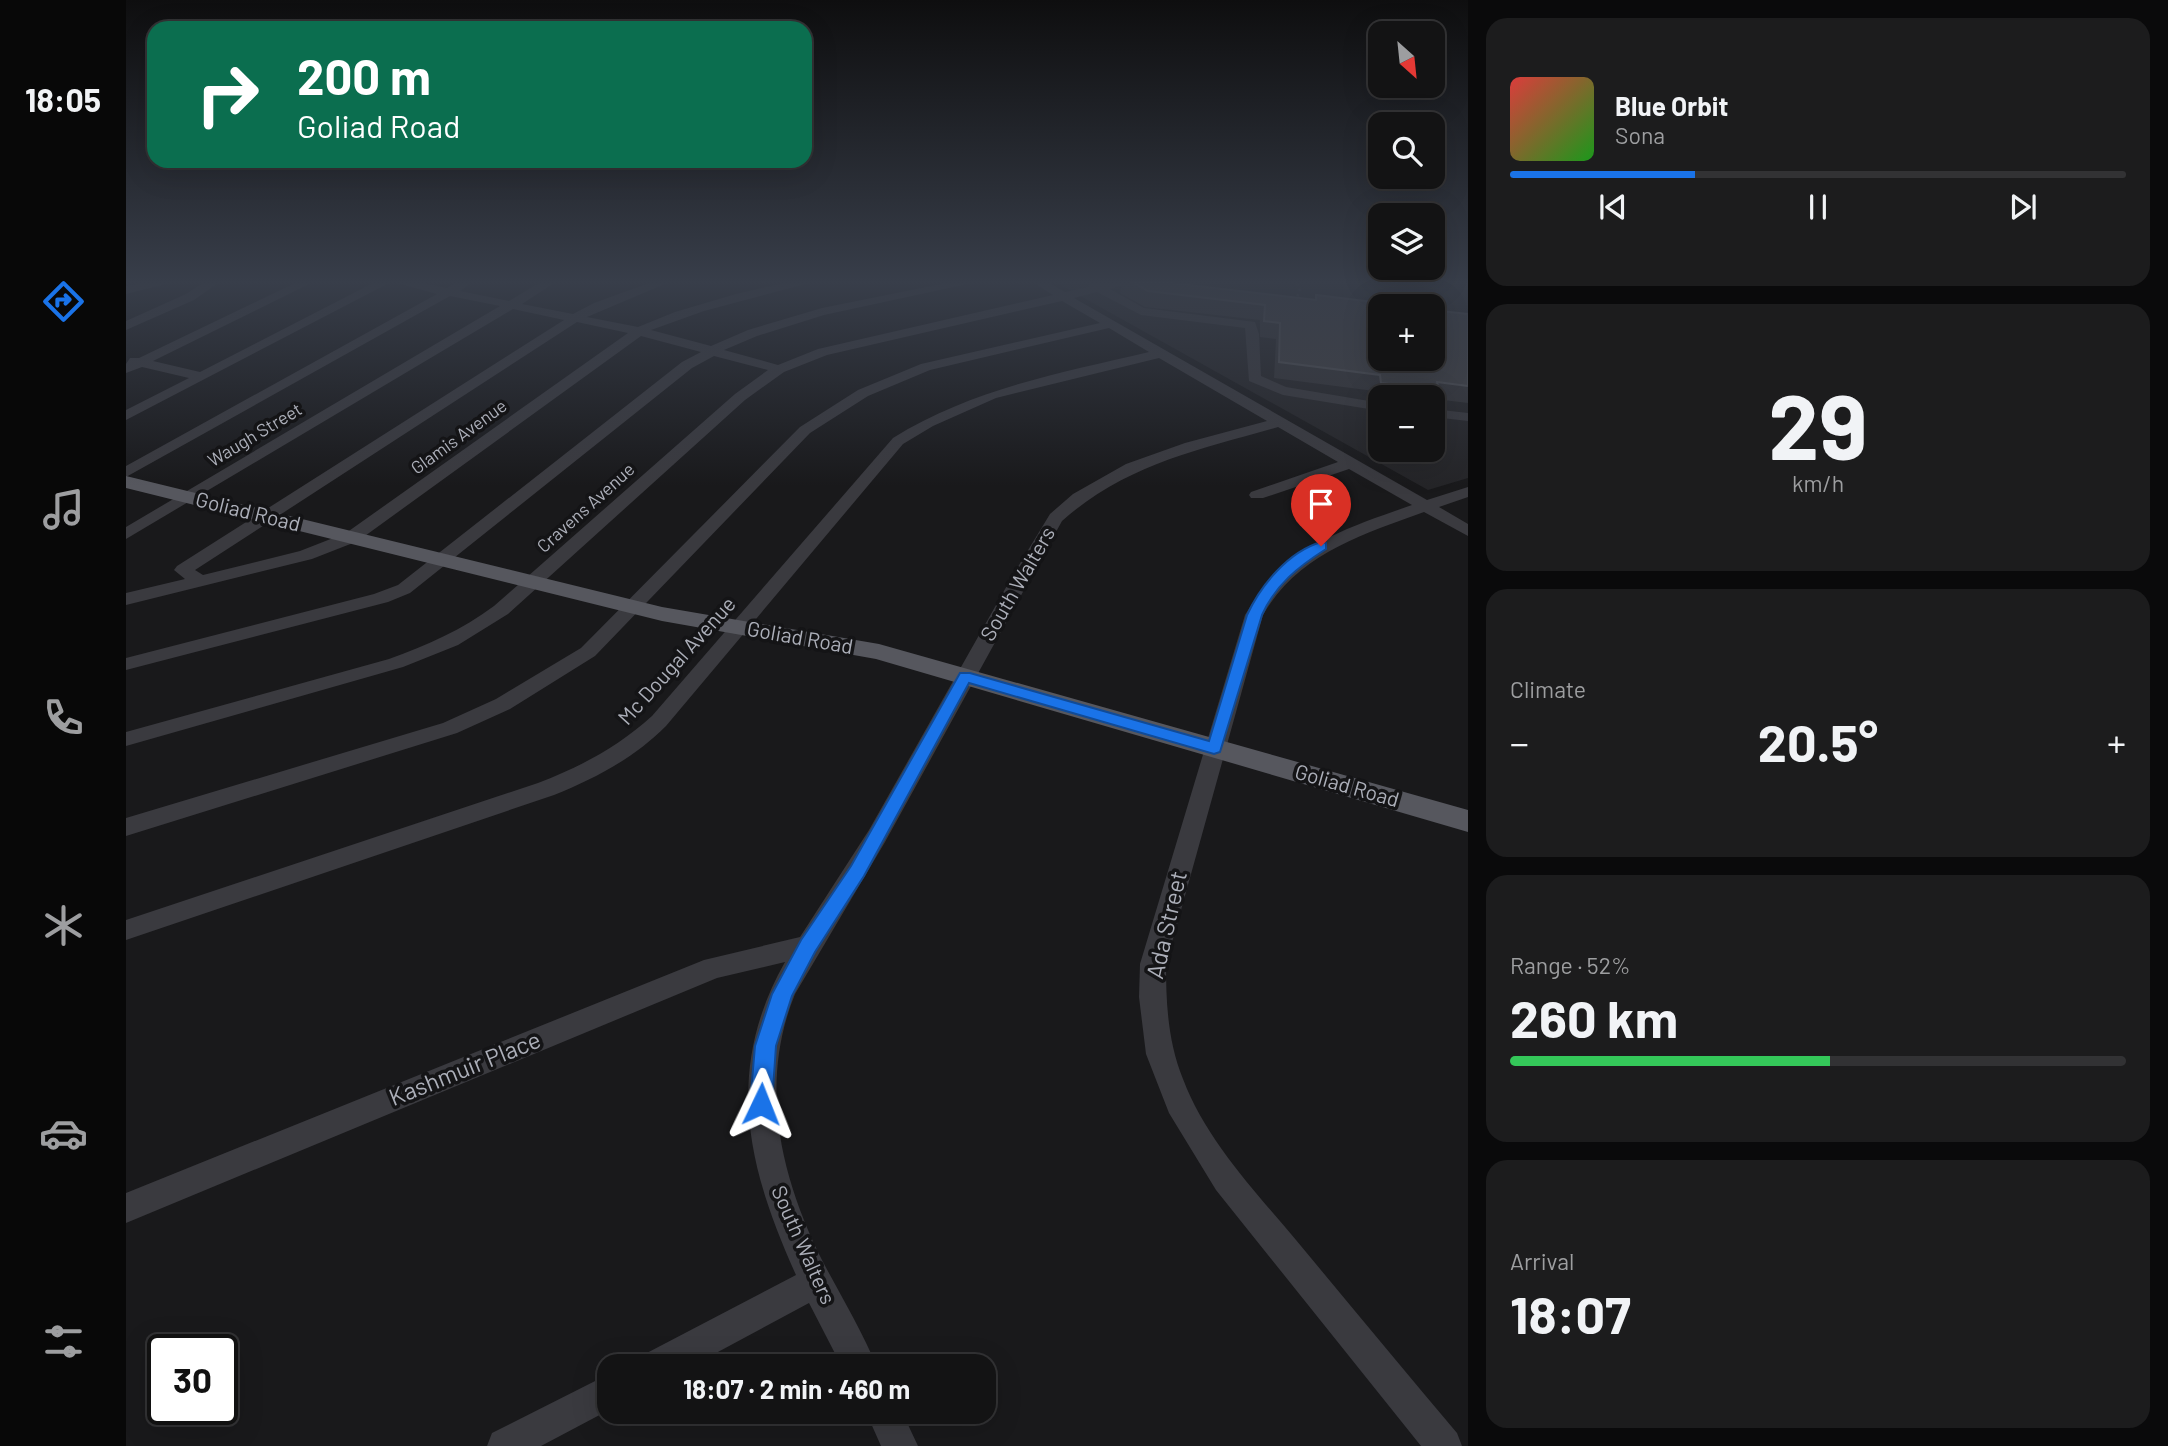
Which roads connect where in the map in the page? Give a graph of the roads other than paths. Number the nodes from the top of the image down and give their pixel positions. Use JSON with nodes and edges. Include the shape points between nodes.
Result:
{"nodes":[{"id":1,"x":165,"y":350,"type":"edge"},
{"id":2,"x":253,"y":350,"type":"edge"},
{"id":3,"x":343,"y":350,"type":"edge"},
{"id":4,"x":433,"y":350,"type":"edge"},
{"id":5,"x":525,"y":350,"type":"edge"},
{"id":6,"x":612,"y":350,"type":"edge"},
{"id":7,"x":712,"y":350,"type":"edge"},
{"id":8,"x":714,"y":350,"type":"edge"},
{"id":9,"x":829,"y":350,"type":"edge"},
{"id":10,"x":997,"y":350,"type":"edge"},
{"id":11,"x":1157,"y":350,"type":"edge"},
{"id":12,"x":1253,"y":350,"type":"edge"},
{"id":13,"x":1161,"y":353,"type":"junction"},
{"id":14,"x":126,"y":358,"type":"edge"},
{"id":15,"x":141,"y":362,"type":"junction"},
{"id":16,"x":126,"y":369,"type":"edge"},
{"id":17,"x":779,"y":369,"type":"junction"},
{"id":18,"x":201,"y":377,"type":"junction"},
{"id":19,"x":1368,"y":405,"type":"edge"},
{"id":20,"x":1445,"y":414,"type":"edge"},
{"id":21,"x":126,"y":416,"type":"edge"},
{"id":22,"x":1468,"y":416,"type":"edge"},
{"id":23,"x":1280,"y":422,"type":"junction"},
{"id":24,"x":1351,"y":463,"type":"junction"},
{"id":25,"x":126,"y":472,"type":"edge"},
{"id":26,"x":126,"y":482,"type":"edge"},
{"id":27,"x":1468,"y":492,"type":"edge"},
{"id":28,"x":1257,"y":495,"type":"dead end"},
{"id":29,"x":188,"y":497,"type":"junction"},
{"id":30,"x":1425,"y":506,"type":"junction"},
{"id":31,"x":268,"y":517,"type":"junction"},
{"id":32,"x":1468,"y":531,"type":"edge"},
{"id":33,"x":126,"y":534,"type":"edge"},
{"id":34,"x":352,"y":537,"type":"junction"},
{"id":35,"x":441,"y":559,"type":"junction"},
{"id":36,"x":200,"y":581,"type":"junction"},
{"id":37,"x":532,"y":582,"type":"junction"},
{"id":38,"x":126,"y":598,"type":"edge"},
{"id":39,"x":631,"y":606,"type":"junction"},
{"id":40,"x":739,"y":627,"type":"junction"},
{"id":41,"x":126,"y":664,"type":"edge"},
{"id":42,"x":965,"y":676,"type":"junction"},
{"id":43,"x":126,"y":739,"type":"edge"},
{"id":44,"x":1214,"y":748,"type":"junction"},
{"id":45,"x":1468,"y":821,"type":"edge"},
{"id":46,"x":126,"y":827,"type":"edge"},
{"id":47,"x":126,"y":930,"type":"edge"},
{"id":48,"x":808,"y":946,"type":"junction"},
{"id":49,"x":126,"y":1208,"type":"edge"},
{"id":50,"x":817,"y":1281,"type":"junction"},
{"id":51,"x":679,"y":1354,"type":"edge"},
{"id":52,"x":854,"y":1354,"type":"edge"},
{"id":53,"x":597,"y":1397,"type":"edge"},
{"id":54,"x":889,"y":1424,"type":"edge"},
{"id":55,"x":505,"y":1446,"type":"edge"},
{"id":56,"x":900,"y":1446,"type":"edge"},
{"id":57,"x":1444,"y":1446,"type":"edge"}],
"edges":[{"from":1,"to":15,"type":"street"},
{"from":2,"to":18,"type":"street"},
{"from":3,"to":25,"type":"street"},
{"from":4,"to":29,"type":"street","name":"Waugh Street"},
{"from":5,"to":31,"type":"street"},
{"from":6,"to":34,"type":"street","name":"Glamis Avenue"},
{"from":7,"to":35,"type":"street"},
{"from":8,"to":17,"type":"street"},
{"from":9,"to":17,"type":"street","name":"Cravens Avenue"},
{"from":10,"to":39,"type":"street","via":[[926,367],[828,413],[805,430]]},
{"from":11,"to":13,"type":"street"},
{"from":12,"to":19,"type":"street","via":[[1254,378],[1283,391]]},
{"from":13,"to":23,"type":"street"},
{"from":13,"to":40,"type":"street","name":"Mc Dougal Avenue","via":[[975,401],[912,431],[879,460]]},
{"from":14,"to":15,"type":"street"},
{"from":15,"to":16,"type":"street"},
{"from":15,"to":18,"type":"street"},
{"from":17,"to":37,"type":"street","name":"Cravens Avenue","via":[[740,397]]},
{"from":18,"to":21,"type":"street"},
{"from":20,"to":22,"type":"street"},
{"from":23,"to":24,"type":"street"},
{"from":23,"to":42,"type":"street","name":"South Walters","via":[[1130,467],[1079,496],[1044,536]]},
{"from":24,"to":28,"type":"street"},
{"from":24,"to":30,"type":"street"},
{"from":26,"to":29,"type":"main road","name":"Goliad Road"},
{"from":27,"to":30,"type":"street","name":"Ada Street"},
{"from":29,"to":31,"type":"main road","name":"Goliad Road"},
{"from":29,"to":33,"type":"street","name":"Waugh Street"},
{"from":30,"to":32,"type":"street"},
{"from":30,"to":44,"type":"street","name":"Ada Street","via":[[1321,546],[1274,581],[1254,615]]},
{"from":31,"to":34,"type":"main road","name":"Goliad Road"},
{"from":31,"to":36,"type":"street","via":[[183,570]]},
{"from":34,"to":35,"type":"main road","name":"Goliad Road"},
{"from":34,"to":36,"type":"street","name":"Glamis Avenue","via":[[306,555]]},
{"from":35,"to":37,"type":"main road","name":"Goliad Road"},
{"from":35,"to":41,"type":"street","via":[[404,589],[381,598]]},
{"from":36,"to":38,"type":"street","name":"Glamis Avenue"},
{"from":37,"to":39,"type":"main road","name":"Goliad Road"},
{"from":37,"to":43,"type":"street","name":"Cravens Avenue","via":[[481,624],[424,653]]},
{"from":39,"to":40,"type":"main road","name":"Goliad Road"},
{"from":39,"to":46,"type":"street","via":[[588,652],[503,704],[450,728]]},
{"from":40,"to":42,"type":"main road","name":"Goliad Road","via":[[856,647]]},
{"from":40,"to":47,"type":"street","name":"Mc Dougal Avenue","via":[[648,733],[603,765],[546,789]]},
{"from":42,"to":44,"type":"main road","name":"Goliad Road"},
{"from":42,"to":48,"type":"street","name":"South Walters","via":[[858,871]]},
{"from":44,"to":45,"type":"main road","name":"Goliad Road"},
{"from":44,"to":57,"type":"street","name":"Ada Street","via":[[1153,964],[1152,1016],[1162,1066],[1186,1119],[1227,1180]]},
{"from":48,"to":49,"type":"street","name":"Kashmuir Place","via":[[713,968]]},
{"from":48,"to":50,"type":"street","name":"South Walters","via":[[772,1019],[761,1104],[778,1198]]},
{"from":50,"to":51,"type":"street"},
{"from":50,"to":52,"type":"street","name":"South Walters"},
{"from":53,"to":55,"type":"street"},
{"from":54,"to":56,"type":"street"}]}
